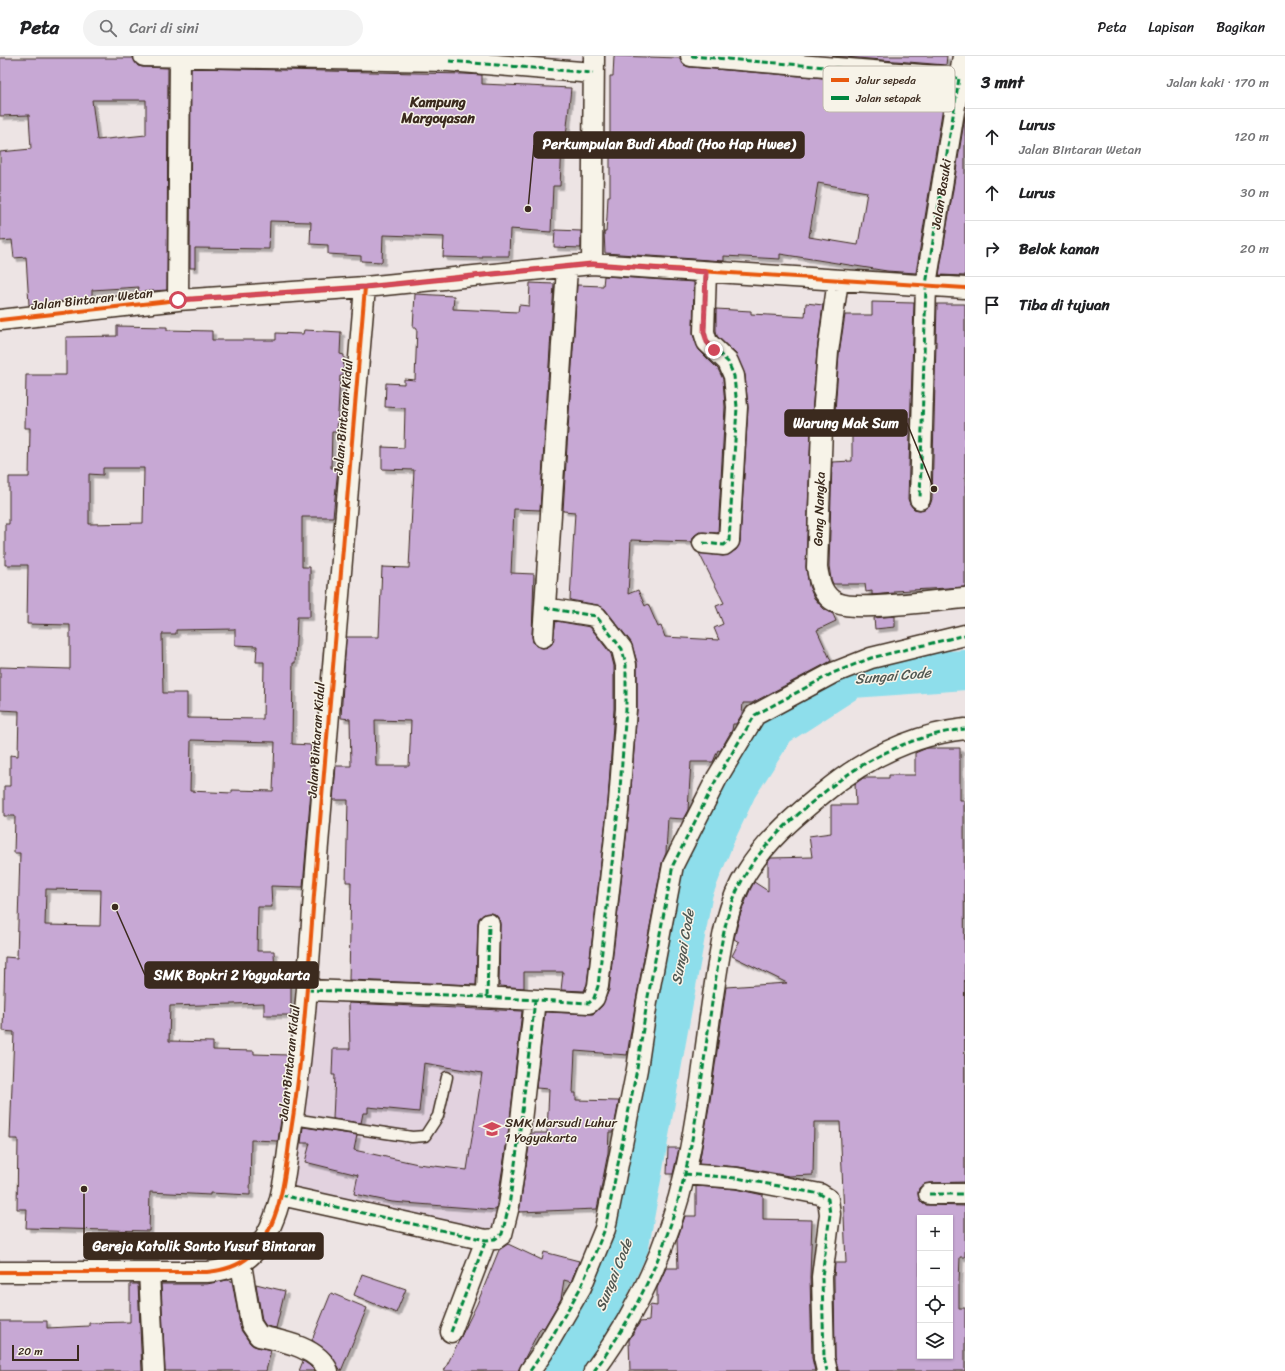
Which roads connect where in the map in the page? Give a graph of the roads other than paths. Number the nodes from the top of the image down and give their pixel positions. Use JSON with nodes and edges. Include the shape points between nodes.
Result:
{"nodes":[{"id":1,"x":144,"y":56,"type":"edge"},
{"id":2,"x":180,"y":56,"type":"edge"},
{"id":3,"x":691,"y":56,"type":"edge"},
{"id":4,"x":963,"y":56,"type":"edge"},
{"id":5,"x":449,"y":59,"type":"edge"},
{"id":6,"x":593,"y":65,"type":"edge"},
{"id":7,"x":823,"y":67,"type":"edge"},
{"id":8,"x":955,"y":78,"type":"edge"},
{"id":9,"x":959,"y":78,"type":"junction"},
{"id":10,"x":955,"y":103,"type":"edge"},
{"id":11,"x":954,"y":112,"type":"edge"},
{"id":12,"x":592,"y":264,"type":"junction"},
{"id":13,"x":567,"y":268,"type":"junction"},
{"id":14,"x":706,"y":272,"type":"junction"},
{"id":15,"x":838,"y":280,"type":"junction"},
{"id":16,"x":926,"y":285,"type":"junction"},
{"id":17,"x":365,"y":287,"type":"junction"},
{"id":18,"x":965,"y":288,"type":"edge"},
{"id":19,"x":178,"y":300,"type":"junction"},
{"id":20,"x":0,"y":320,"type":"edge"},
{"id":21,"x":920,"y":499,"type":"dead end"},
{"id":22,"x":703,"y":544,"type":"dead end"},
{"id":23,"x":965,"y":598,"type":"edge"},
{"id":24,"x":545,"y":608,"type":"junction"},
{"id":25,"x":965,"y":636,"type":"edge"},
{"id":26,"x":543,"y":637,"type":"dead end"},
{"id":27,"x":965,"y":729,"type":"edge"},
{"id":28,"x":489,"y":924,"type":"dead end"},
{"id":29,"x":307,"y":990,"type":"junction"},
{"id":30,"x":487,"y":997,"type":"junction"},
{"id":31,"x":535,"y":1000,"type":"junction"},
{"id":32,"x":447,"y":1077,"type":"dead end"},
{"id":33,"x":293,"y":1119,"type":"junction"},
{"id":34,"x":685,"y":1174,"type":"junction"},
{"id":35,"x":281,"y":1194,"type":"junction"},
{"id":36,"x":929,"y":1194,"type":"dead end"},
{"id":37,"x":965,"y":1194,"type":"edge"},
{"id":38,"x":486,"y":1240,"type":"junction"},
{"id":39,"x":241,"y":1264,"type":"junction"},
{"id":40,"x":0,"y":1272,"type":"edge"},
{"id":41,"x":149,"y":1272,"type":"junction"},
{"id":42,"x":451,"y":1332,"type":"dead end"},
{"id":43,"x":154,"y":1371,"type":"edge"},
{"id":44,"x":328,"y":1371,"type":"edge"},
{"id":45,"x":530,"y":1371,"type":"edge"},
{"id":46,"x":594,"y":1371,"type":"edge"},
{"id":47,"x":827,"y":1371,"type":"edge"}],
"edges":[{"from":1,"to":2,"type":"street"},
{"from":2,"to":5,"type":"street"},
{"from":2,"to":19,"type":"street"},
{"from":3,"to":7,"type":"street"},
{"from":4,"to":9,"type":"street","name":"Jalan Basuki"},
{"from":5,"to":6,"type":"street"},
{"from":6,"to":12,"type":"street"},
{"from":8,"to":9,"type":"street"},
{"from":9,"to":10,"type":"street","name":"Jalan Basuki"},
{"from":11,"to":16,"type":"street","name":"Jalan Basuki"},
{"from":12,"to":13,"type":"street","name":"Jalan Bintaran Wetan"},
{"from":12,"to":14,"type":"street","name":"Jalan Bintaran Wetan"},
{"from":13,"to":17,"type":"street","name":"Jalan Bintaran Wetan"},
{"from":13,"to":24,"type":"street"},
{"from":14,"to":15,"type":"street","name":"Jalan Bintaran Wetan"},
{"from":14,"to":22,"type":"street","via":[[704,332],[707,342],[728,362],[734,376],[737,407],[729,540],[724,545]]},
{"from":15,"to":16,"type":"street","name":"Jalan Bintaran Wetan"},
{"from":15,"to":23,"type":"street","name":"Gang Nangka","via":[[828,352],[822,428],[817,560],[819,582],[824,593],[836,603],[853,606]]},
{"from":16,"to":18,"type":"street","name":"Jalan Bintaran Wetan"},
{"from":16,"to":21,"type":"street","name":"Jalan Basuki"},
{"from":17,"to":19,"type":"street","name":"Jalan Bintaran Wetan"},
{"from":17,"to":29,"type":"street","name":"Jalan Bintaran Kidul"},
{"from":19,"to":20,"type":"street","name":"Jalan Bintaran Wetan"},
{"from":24,"to":26,"type":"street"},
{"from":24,"to":31,"type":"street","via":[[596,616],[610,632],[622,649],[626,665],[626,709],[619,802],[598,986],[594,998],[589,1003]]},
{"from":25,"to":45,"type":"street","via":[[871,658],[833,673],[755,715],[725,765],[673,865],[637,1069],[605,1229],[581,1287]]},
{"from":27,"to":34,"type":"street","via":[[933,734],[893,748],[869,761],[831,786],[797,816],[761,851],[746,873],[723,933],[698,1111]]},
{"from":28,"to":30,"type":"street"},
{"from":29,"to":30,"type":"street"},
{"from":29,"to":33,"type":"street","name":"Jalan Bintaran Kidul"},
{"from":30,"to":31,"type":"street"},
{"from":31,"to":38,"type":"street","via":[[509,1206],[502,1234],[495,1239]]},
{"from":32,"to":33,"type":"lane","via":[[438,1116],[425,1136],[412,1137]]},
{"from":33,"to":35,"type":"street","name":"Jalan Bintaran Kidul"},
{"from":34,"to":46,"type":"street","via":[[657,1266],[636,1307]]},
{"from":34,"to":47,"type":"street","via":[[737,1178],[820,1194],[828,1199],[830,1214],[822,1277],[824,1358]]},
{"from":35,"to":38,"type":"street"},
{"from":35,"to":39,"type":"street","name":"Jalan Bintaran Kidul","via":[[266,1234],[258,1247]]},
{"from":36,"to":37,"type":"street"},
{"from":38,"to":42,"type":"street"},
{"from":39,"to":41,"type":"street","via":[[216,1271]]},
{"from":39,"to":44,"type":"street","via":[[251,1324],[259,1336],[300,1347],[326,1364]]},
{"from":40,"to":41,"type":"street"},
{"from":41,"to":43,"type":"street"}]}
